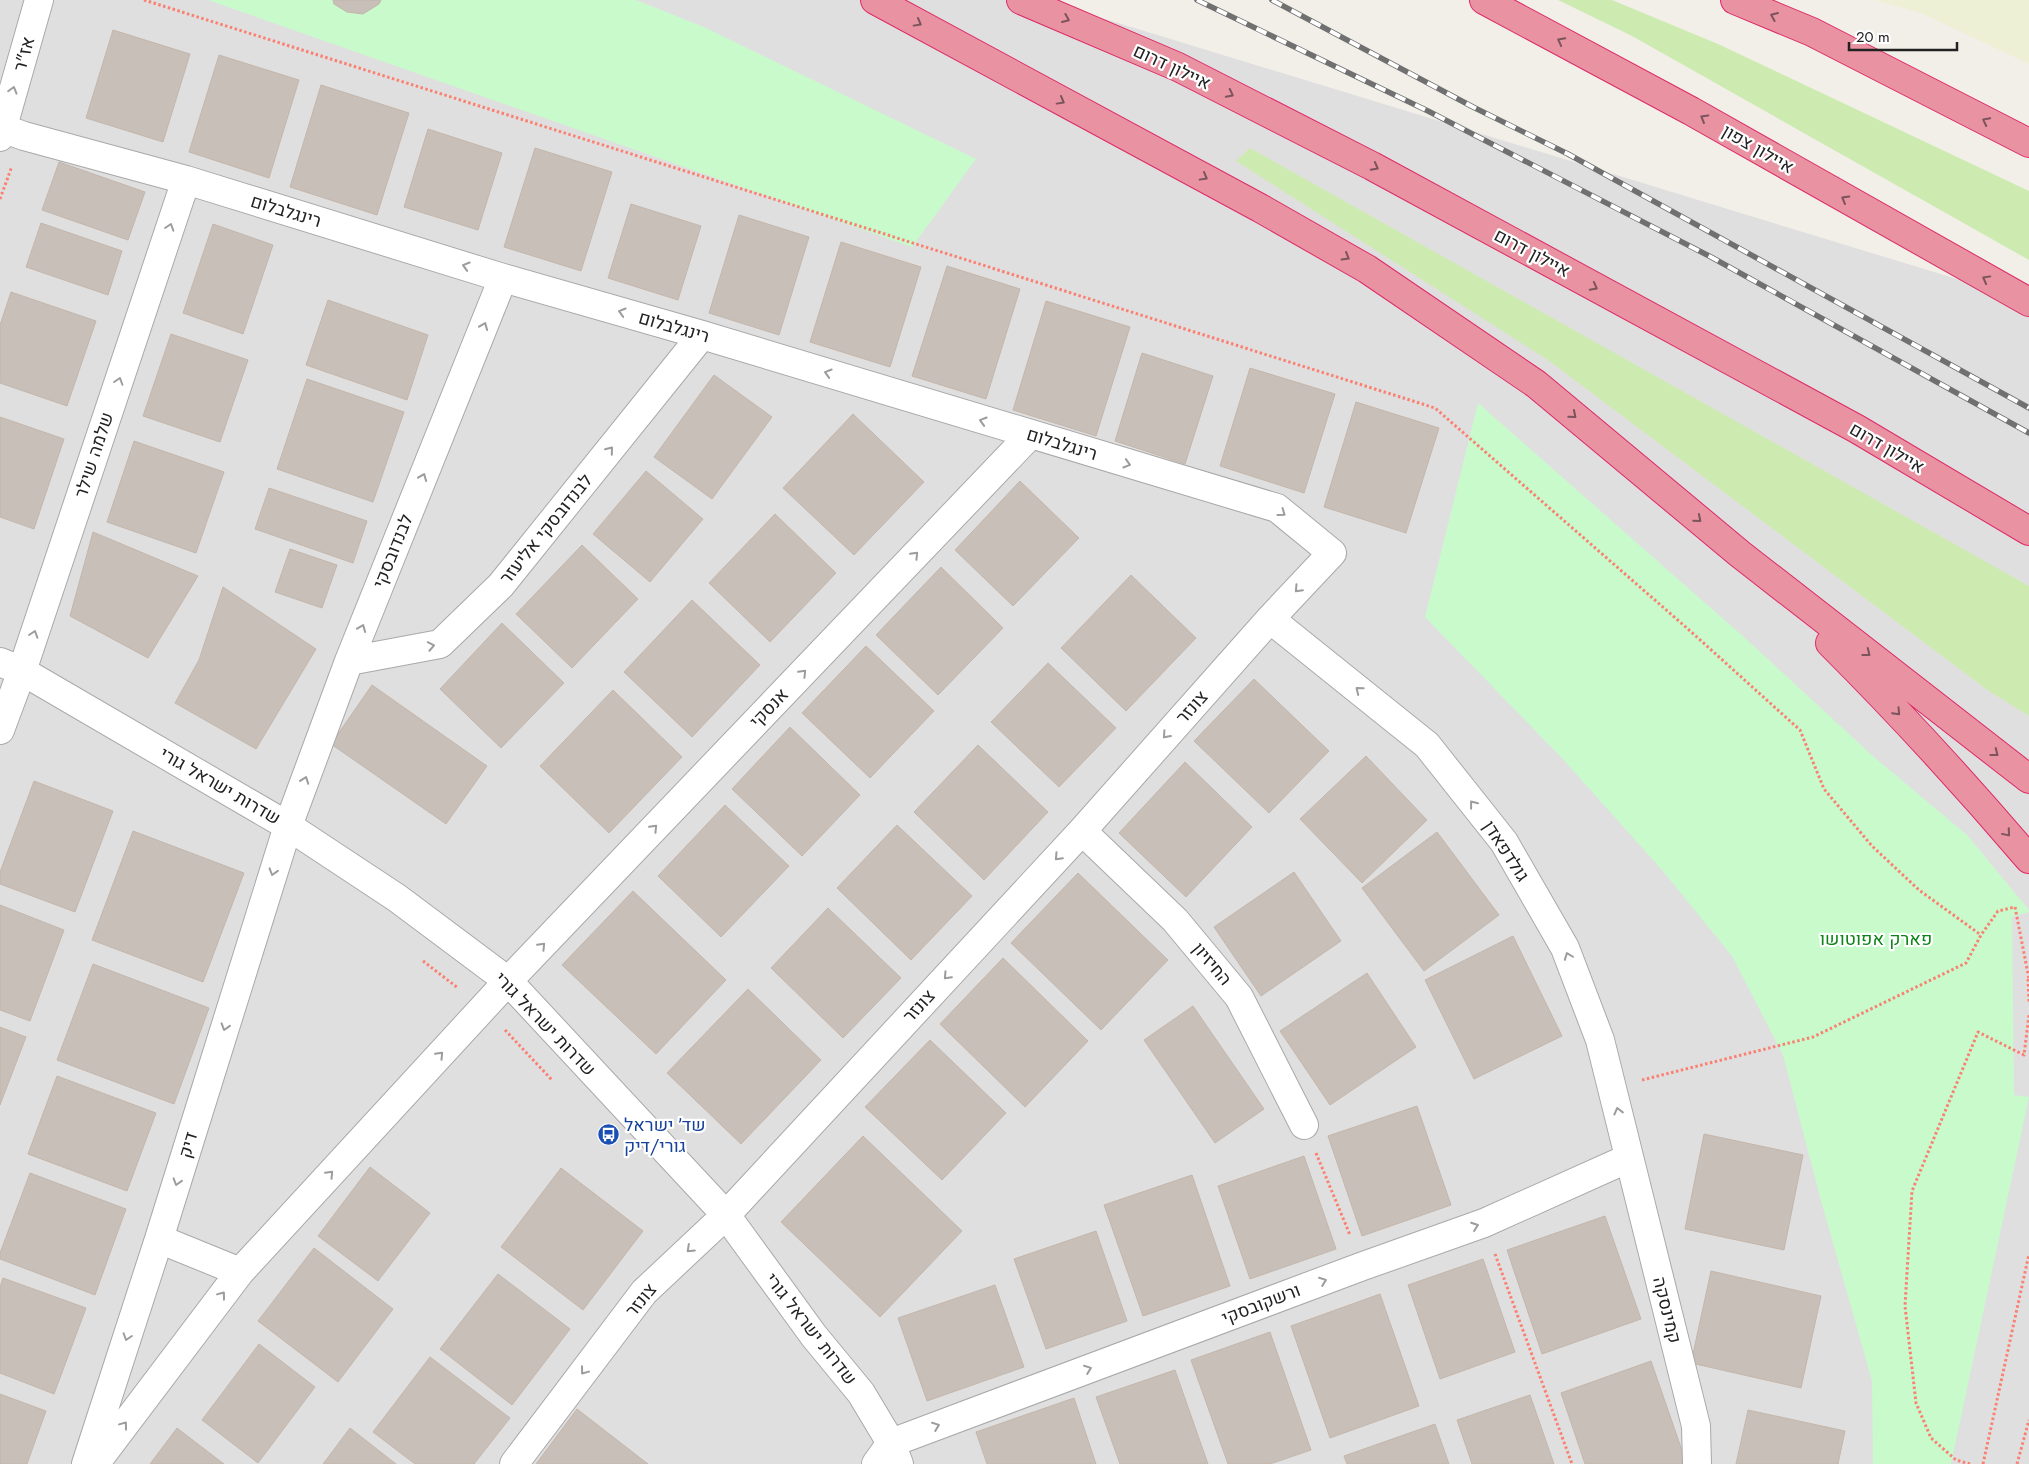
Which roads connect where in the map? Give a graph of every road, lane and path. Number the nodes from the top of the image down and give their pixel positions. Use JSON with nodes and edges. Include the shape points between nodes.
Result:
{"nodes":[{"id":1,"x":40,"y":0,"type":"edge"},
{"id":2,"x":144,"y":0,"type":"edge"},
{"id":3,"x":875,"y":0,"type":"edge"},
{"id":4,"x":1021,"y":0,"type":"edge"},
{"id":5,"x":1484,"y":0,"type":"edge"},
{"id":6,"x":1735,"y":0,"type":"edge"},
{"id":7,"x":1,"y":132,"type":"edge"},
{"id":8,"x":2029,"y":143,"type":"edge"},
{"id":9,"x":186,"y":180,"type":"junction"},
{"id":10,"x":503,"y":278,"type":"junction"},
{"id":11,"x":2029,"y":302,"type":"edge"},
{"id":12,"x":702,"y":335,"type":"junction"},
{"id":13,"x":1030,"y":435,"type":"junction"},
{"id":14,"x":2029,"y":531,"type":"edge"},
{"id":15,"x":1332,"y":553,"type":"joint"},
{"id":16,"x":1740,"y":554,"type":"junction"},
{"id":17,"x":1270,"y":619,"type":"junction"},
{"id":18,"x":349,"y":661,"type":"junction"},
{"id":19,"x":11,"y":666,"type":"edge"},
{"id":20,"x":0,"y":730,"type":"edge"},
{"id":21,"x":2029,"y":779,"type":"edge"},
{"id":22,"x":288,"y":826,"type":"junction"},
{"id":23,"x":1082,"y":831,"type":"junction"},
{"id":24,"x":2029,"y":859,"type":"edge"},
{"id":25,"x":1981,"y":935,"type":"junction"},
{"id":26,"x":2029,"y":979,"type":"edge"},
{"id":27,"x":508,"y":981,"type":"junction"},
{"id":28,"x":2029,"y":1002,"type":"edge"},
{"id":29,"x":2029,"y":1015,"type":"edge"},
{"id":30,"x":1612,"y":1088,"type":"junction"},
{"id":31,"x":1304,"y":1125,"type":"joint"},
{"id":32,"x":1629,"y":1158,"type":"junction"},
{"id":33,"x":726,"y":1215,"type":"junction"},
{"id":34,"x":1484,"y":1222,"type":"junction"},
{"id":35,"x":159,"y":1239,"type":"junction"},
{"id":36,"x":2029,"y":1254,"type":"edge"},
{"id":37,"x":1363,"y":1266,"type":"junction"},
{"id":38,"x":240,"y":1272,"type":"junction"},
{"id":39,"x":2029,"y":1420,"type":"edge"},
{"id":40,"x":889,"y":1457,"type":"edge"},
{"id":41,"x":86,"y":1464,"type":"edge"},
{"id":42,"x":95,"y":1464,"type":"edge"},
{"id":43,"x":514,"y":1464,"type":"edge"},
{"id":44,"x":1572,"y":1464,"type":"edge"},
{"id":45,"x":1697,"y":1464,"type":"edge"},
{"id":46,"x":1970,"y":1464,"type":"edge"},
{"id":47,"x":1983,"y":1464,"type":"edge"},
{"id":48,"x":2017,"y":1464,"type":"edge"}],
"edges":[{"from":7,"to":1,"type":"street","name":"אז\"ר","one_way":true},
{"from":2,"to":25,"type":"path","via":[[1435,408],[1800,730],[1824,789],[1872,846],[1919,890]]},
{"from":3,"to":16,"type":"highway","one_way":true,"via":[[1367,269],[1536,384]]},
{"from":4,"to":14,"type":"highway","name":"איילון דרום","one_way":true,"via":[[1178,67],[1372,166],[1857,430]]},
{"from":11,"to":5,"type":"highway","name":"איילון צפון","one_way":true,"via":[[1691,111]]},
{"from":8,"to":6,"type":"highway","one_way":true,"via":[[1812,32]]},
{"from":7,"to":9,"type":"street","name":"רינגלבלום"},
{"from":10,"to":9,"type":"street","name":"רינגלבלום","one_way":true},
{"from":19,"to":9,"type":"street","name":"שלמה שילר","one_way":true},
{"from":12,"to":10,"type":"street","name":"רינגלבלום","one_way":true},
{"from":18,"to":10,"type":"street","name":"לבנדובסקי","one_way":true},
{"from":13,"to":12,"type":"street","name":"רינגלבלום","one_way":true},
{"from":18,"to":12,"type":"street","name":"לבנדובסקי אליעזר","one_way":true,"via":[[440,644],[501,585]]},
{"from":13,"to":15,"type":"street","name":"רינגלבלום","one_way":true,"via":[[1276,508]]},
{"from":27,"to":13,"type":"street","name":"אנסקי","one_way":true},
{"from":15,"to":17,"type":"street","name":"צונזר","one_way":true},
{"from":16,"to":21,"type":"highway","one_way":true},
{"from":16,"to":24,"type":"highway","one_way":true,"via":[[1865,678]]},
{"from":17,"to":23,"type":"street","name":"צונזר","one_way":true},
{"from":30,"to":17,"type":"street","name":"גולדפאדן","one_way":true,"via":[[1600,1040],[1565,948],[1504,842],[1427,745]]},
{"from":22,"to":18,"type":"street","name":"לבנדובסקי","one_way":true},
{"from":19,"to":20,"type":"street","name":"שלמה שילר"},
{"from":19,"to":22,"type":"street","name":"שדרות ישראל גורי"},
{"from":22,"to":27,"type":"street","name":"שדרות ישראל גורי","via":[[397,898]]},
{"from":22,"to":35,"type":"street","name":"דיק","one_way":true},
{"from":23,"to":31,"type":"street","name":"החיזיון","via":[[1175,920],[1239,997]]},
{"from":23,"to":33,"type":"street","name":"צונזר","one_way":true},
{"from":25,"to":26,"type":"path","via":[[1998,911],[2015,907]]},
{"from":25,"to":30,"type":"path","via":[[1966,963],[1813,1037]]},
{"from":26,"to":28,"type":"path"},
{"from":27,"to":33,"type":"street","name":"שדרות ישראל גורי"},
{"from":38,"to":27,"type":"street","one_way":true},
{"from":29,"to":46,"type":"path","via":[[2024,1055],[1978,1032],[1912,1191],[1905,1306],[1916,1403],[1931,1438],[1956,1460]]},
{"from":32,"to":30,"type":"street","name":"גולדפאדן","one_way":true},
{"from":31,"to":37,"type":"path"},
{"from":32,"to":34,"type":"street","name":"ורשקובסקי"},
{"from":32,"to":45,"type":"street","name":"קמינסקה","via":[[1696,1426]]},
{"from":33,"to":40,"type":"street","name":"שדרות ישראל גורי","via":[[814,1336],[861,1394]]},
{"from":33,"to":43,"type":"street","name":"צונזר","one_way":true,"via":[[644,1292]]},
{"from":37,"to":34,"type":"street","name":"ורשקובסקי","one_way":true},
{"from":34,"to":44,"type":"path"},
{"from":35,"to":38,"type":"street"},
{"from":35,"to":41,"type":"street","name":"דיק","one_way":true},
{"from":36,"to":47,"type":"path"},
{"from":40,"to":37,"type":"street","name":"ורשקובסקי","one_way":true},
{"from":42,"to":38,"type":"street","one_way":true},
{"from":39,"to":48,"type":"path"}]}
